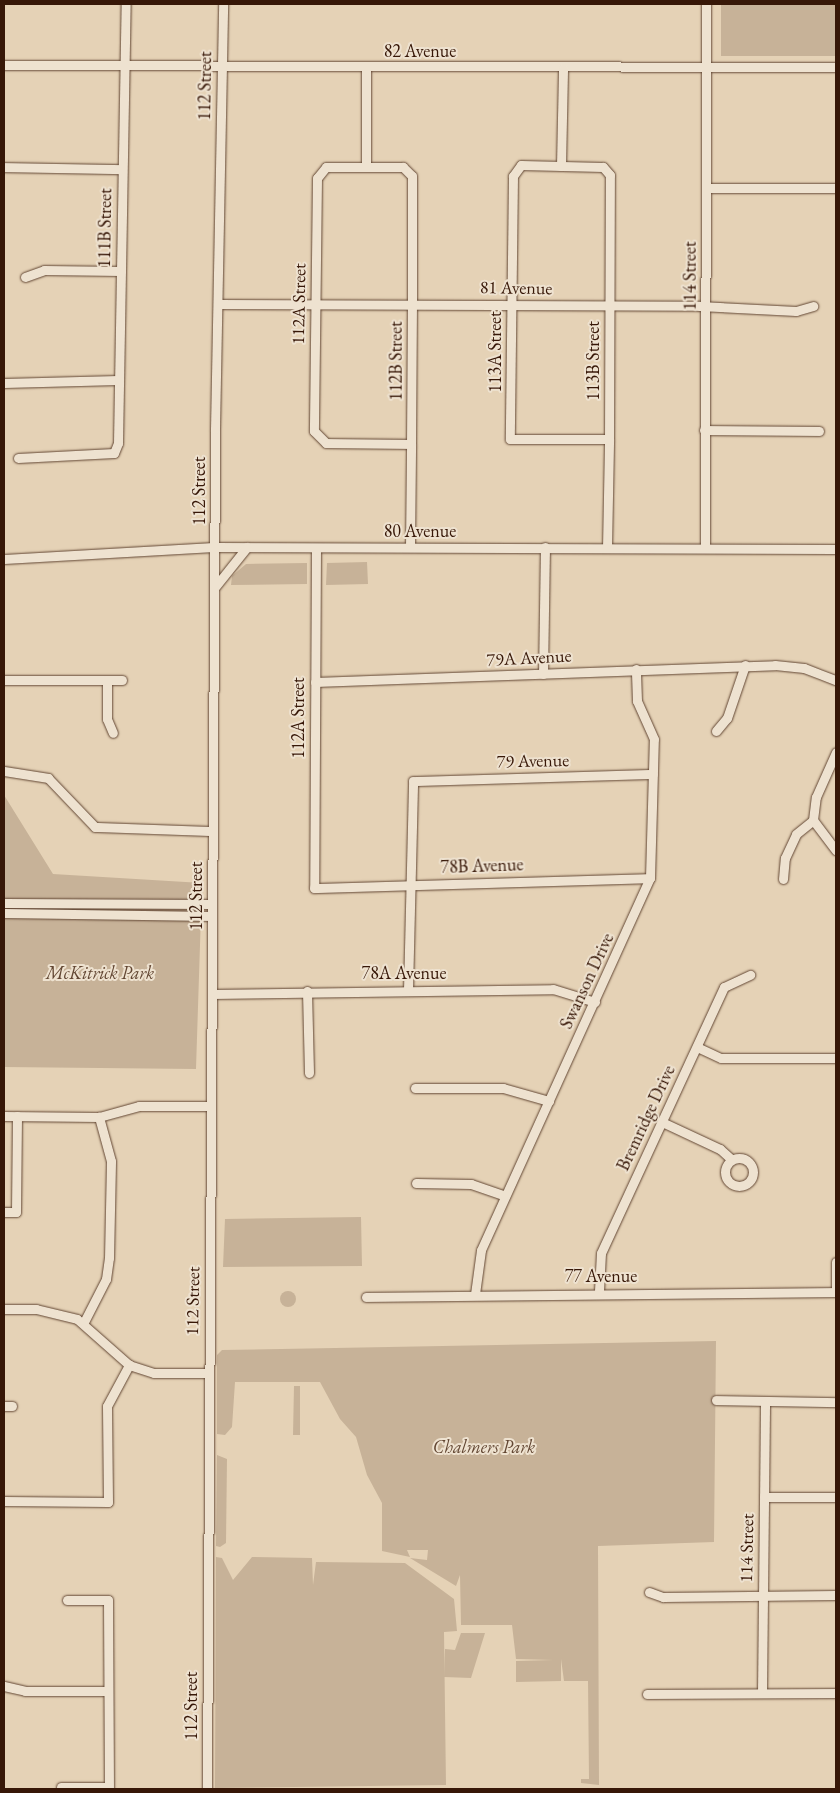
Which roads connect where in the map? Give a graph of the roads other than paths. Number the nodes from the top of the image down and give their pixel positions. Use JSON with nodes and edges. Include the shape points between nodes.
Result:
{"nodes":[{"id":1,"x":126,"y":4,"type":"edge"},
{"id":2,"x":223,"y":4,"type":"edge"},
{"id":3,"x":706,"y":4,"type":"edge"},
{"id":4,"x":4,"y":65,"type":"edge"},
{"id":5,"x":123,"y":65,"type":"junction"},
{"id":6,"x":222,"y":66,"type":"junction"},
{"id":7,"x":366,"y":67,"type":"junction"},
{"id":8,"x":706,"y":67,"type":"junction"},
{"id":9,"x":836,"y":67,"type":"edge"},
{"id":10,"x":563,"y":68,"type":"junction"},
{"id":11,"x":561,"y":166,"type":"junction"},
{"id":12,"x":4,"y":167,"type":"edge"},
{"id":13,"x":366,"y":167,"type":"junction"},
{"id":14,"x":122,"y":169,"type":"junction"},
{"id":15,"x":707,"y":188,"type":"junction"},
{"id":16,"x":836,"y":188,"type":"edge"},
{"id":17,"x":121,"y":271,"type":"junction"},
{"id":18,"x":25,"y":277,"type":"dead end"},
{"id":19,"x":412,"y":303,"type":"junction"},
{"id":20,"x":218,"y":304,"type":"junction"},
{"id":21,"x":315,"y":304,"type":"junction"},
{"id":22,"x":511,"y":304,"type":"junction"},
{"id":23,"x":609,"y":305,"type":"junction"},
{"id":24,"x":813,"y":306,"type":"dead end"},
{"id":25,"x":706,"y":308,"type":"junction"},
{"id":26,"x":118,"y":380,"type":"junction"},
{"id":27,"x":4,"y":384,"type":"edge"},
{"id":28,"x":704,"y":430,"type":"junction"},
{"id":29,"x":819,"y":431,"type":"dead end"},
{"id":30,"x":608,"y":439,"type":"junction"},
{"id":31,"x":411,"y":444,"type":"junction"},
{"id":32,"x":18,"y":458,"type":"dead end"},
{"id":33,"x":214,"y":547,"type":"junction"},
{"id":34,"x":248,"y":547,"type":"junction"},
{"id":35,"x":410,"y":547,"type":"junction"},
{"id":36,"x":545,"y":547,"type":"junction"},
{"id":37,"x":316,"y":548,"type":"junction"},
{"id":38,"x":608,"y":548,"type":"junction"},
{"id":39,"x":705,"y":548,"type":"junction"},
{"id":40,"x":836,"y":549,"type":"edge"},
{"id":41,"x":4,"y":559,"type":"edge"},
{"id":42,"x":214,"y":588,"type":"junction"},
{"id":43,"x":745,"y":665,"type":"junction"},
{"id":44,"x":636,"y":669,"type":"junction"},
{"id":45,"x":543,"y":674,"type":"junction"},
{"id":46,"x":4,"y":680,"type":"edge"},
{"id":47,"x":107,"y":680,"type":"junction"},
{"id":48,"x":122,"y":680,"type":"dead end"},
{"id":49,"x":836,"y":680,"type":"edge"},
{"id":50,"x":315,"y":682,"type":"junction"},
{"id":51,"x":716,"y":731,"type":"dead end"},
{"id":52,"x":112,"y":733,"type":"dead end"},
{"id":53,"x":836,"y":753,"type":"edge"},
{"id":54,"x":4,"y":771,"type":"edge"},
{"id":55,"x":653,"y":774,"type":"junction"},
{"id":56,"x":813,"y":820,"type":"junction"},
{"id":57,"x":212,"y":831,"type":"junction"},
{"id":58,"x":836,"y":850,"type":"edge"},
{"id":59,"x":650,"y":878,"type":"junction"},
{"id":60,"x":782,"y":879,"type":"dead end"},
{"id":61,"x":410,"y":884,"type":"junction"},
{"id":62,"x":314,"y":888,"type":"joint"},
{"id":63,"x":4,"y":903,"type":"edge"},
{"id":64,"x":212,"y":904,"type":"junction"},
{"id":65,"x":4,"y":914,"type":"edge"},
{"id":66,"x":212,"y":916,"type":"junction"},
{"id":67,"x":750,"y":975,"type":"dead end"},
{"id":68,"x":307,"y":990,"type":"junction"},
{"id":69,"x":408,"y":990,"type":"junction"},
{"id":70,"x":212,"y":994,"type":"junction"},
{"id":71,"x":595,"y":1002,"type":"junction"},
{"id":72,"x":697,"y":1047,"type":"junction"},
{"id":73,"x":836,"y":1058,"type":"edge"},
{"id":74,"x":309,"y":1073,"type":"dead end"},
{"id":75,"x":415,"y":1088,"type":"dead end"},
{"id":76,"x":549,"y":1101,"type":"junction"},
{"id":77,"x":211,"y":1106,"type":"junction"},
{"id":78,"x":4,"y":1116,"type":"edge"},
{"id":79,"x":17,"y":1116,"type":"junction"},
{"id":80,"x":100,"y":1117,"type":"junction"},
{"id":81,"x":662,"y":1122,"type":"junction"},
{"id":82,"x":731,"y":1159,"type":"dead end"},
{"id":83,"x":416,"y":1183,"type":"dead end"},
{"id":84,"x":505,"y":1196,"type":"junction"},
{"id":85,"x":4,"y":1212,"type":"edge"},
{"id":86,"x":836,"y":1262,"type":"edge"},
{"id":87,"x":599,"y":1291,"type":"junction"},
{"id":88,"x":836,"y":1292,"type":"edge"},
{"id":89,"x":475,"y":1294,"type":"junction"},
{"id":90,"x":366,"y":1297,"type":"dead end"},
{"id":91,"x":4,"y":1309,"type":"edge"},
{"id":92,"x":84,"y":1322,"type":"junction"},
{"id":93,"x":129,"y":1365,"type":"junction"},
{"id":94,"x":208,"y":1373,"type":"junction"},
{"id":95,"x":716,"y":1400,"type":"dead end"},
{"id":96,"x":836,"y":1402,"type":"edge"},
{"id":97,"x":765,"y":1403,"type":"junction"},
{"id":98,"x":836,"y":1497,"type":"edge"},
{"id":99,"x":764,"y":1498,"type":"junction"},
{"id":100,"x":4,"y":1501,"type":"edge"},
{"id":101,"x":649,"y":1592,"type":"dead end"},
{"id":102,"x":836,"y":1595,"type":"edge"},
{"id":103,"x":763,"y":1597,"type":"junction"},
{"id":104,"x":67,"y":1600,"type":"dead end"},
{"id":105,"x":4,"y":1686,"type":"edge"},
{"id":106,"x":108,"y":1691,"type":"junction"},
{"id":107,"x":762,"y":1693,"type":"junction"},
{"id":108,"x":836,"y":1693,"type":"edge"},
{"id":109,"x":647,"y":1694,"type":"dead end"},
{"id":110,"x":61,"y":1787,"type":"dead end"},
{"id":111,"x":108,"y":1788,"type":"edge"},
{"id":112,"x":207,"y":1789,"type":"edge"}],
"edges":[{"from":1,"to":5,"type":"street","name":"111B Street"},
{"from":2,"to":6,"type":"street","name":"112 Street"},
{"from":3,"to":8,"type":"street","name":"114 Street"},
{"from":4,"to":5,"type":"street","name":"82 Avenue"},
{"from":5,"to":6,"type":"street","name":"82 Avenue"},
{"from":5,"to":14,"type":"street","name":"111B Street"},
{"from":6,"to":7,"type":"street","name":"82 Avenue"},
{"from":6,"to":20,"type":"street","name":"112 Street"},
{"from":7,"to":10,"type":"street","name":"82 Avenue"},
{"from":7,"to":13,"type":"street"},
{"from":8,"to":9,"type":"street","name":"82 Avenue"},
{"from":8,"to":10,"type":"street","name":"82 Avenue"},
{"from":8,"to":15,"type":"street","name":"114 Street"},
{"from":10,"to":11,"type":"street"},
{"from":11,"to":22,"type":"street","name":"113A Street","via":[[521,166],[514,176]]},
{"from":11,"to":23,"type":"street","name":"113B Street","via":[[603,166],[610,175]]},
{"from":12,"to":14,"type":"street"},
{"from":13,"to":19,"type":"street","name":"112B Street","via":[[403,167],[412,176]]},
{"from":13,"to":21,"type":"street","name":"112A Street","via":[[326,167],[317,178]]},
{"from":14,"to":17,"type":"street","name":"111B Street"},
{"from":15,"to":16,"type":"street"},
{"from":15,"to":25,"type":"street","name":"114 Street"},
{"from":17,"to":18,"type":"street","via":[[44,270]]},
{"from":17,"to":26,"type":"street","name":"111B Street"},
{"from":19,"to":21,"type":"street","name":"81 Avenue"},
{"from":19,"to":22,"type":"street","name":"81 Avenue"},
{"from":19,"to":31,"type":"street","name":"112B Street"},
{"from":20,"to":21,"type":"street","name":"81 Avenue"},
{"from":20,"to":33,"type":"street","name":"112 Street"},
{"from":21,"to":31,"type":"street","name":"112A Street","via":[[314,431],[326,443]]},
{"from":22,"to":23,"type":"street","name":"81 Avenue"},
{"from":22,"to":30,"type":"street","name":"113A Street","via":[[510,440]]},
{"from":23,"to":25,"type":"street","name":"81 Avenue"},
{"from":23,"to":30,"type":"street","name":"113B Street"},
{"from":24,"to":25,"type":"street","name":"81 Avenue","via":[[796,311]]},
{"from":25,"to":28,"type":"street","name":"114 Street"},
{"from":26,"to":27,"type":"street"},
{"from":26,"to":32,"type":"street","name":"111B Street","via":[[114,453]]},
{"from":28,"to":29,"type":"street"},
{"from":28,"to":39,"type":"street","name":"114 Street"},
{"from":30,"to":38,"type":"street","name":"113B Street"},
{"from":31,"to":35,"type":"street","name":"112B Street"},
{"from":33,"to":34,"type":"street","name":"80 Avenue"},
{"from":33,"to":41,"type":"street","name":"80 Avenue"},
{"from":33,"to":42,"type":"street","name":"112 Street"},
{"from":34,"to":37,"type":"street","name":"80 Avenue"},
{"from":34,"to":42,"type":"street"},
{"from":35,"to":36,"type":"street","name":"80 Avenue"},
{"from":35,"to":37,"type":"street","name":"80 Avenue"},
{"from":36,"to":38,"type":"street","name":"80 Avenue"},
{"from":36,"to":45,"type":"street"},
{"from":37,"to":50,"type":"street","name":"112A Street"},
{"from":38,"to":39,"type":"street","name":"80 Avenue"},
{"from":39,"to":40,"type":"street","name":"80 Avenue"},
{"from":42,"to":57,"type":"street","name":"112 Street"},
{"from":43,"to":44,"type":"street","name":"79A Avenue"},
{"from":43,"to":49,"type":"street","name":"79A Avenue","via":[[804,668]]},
{"from":43,"to":51,"type":"street","via":[[727,718]]},
{"from":44,"to":45,"type":"street","name":"79A Avenue"},
{"from":44,"to":55,"type":"street","name":"Swanson Drive","via":[[637,701],[654,739]]},
{"from":45,"to":50,"type":"street","name":"79A Avenue"},
{"from":46,"to":47,"type":"street"},
{"from":47,"to":48,"type":"street"},
{"from":47,"to":52,"type":"street","via":[[107,719]]},
{"from":50,"to":62,"type":"street","name":"112A Street"},
{"from":53,"to":56,"type":"street","via":[[816,797]]},
{"from":54,"to":57,"type":"street","via":[[48,778],[95,827]]},
{"from":55,"to":59,"type":"street","name":"Swanson Drive"},
{"from":55,"to":61,"type":"street","name":"79 Avenue","via":[[413,780]]},
{"from":56,"to":58,"type":"street"},
{"from":56,"to":60,"type":"street","via":[[796,834]]},
{"from":57,"to":64,"type":"street","name":"112 Street"},
{"from":59,"to":61,"type":"street","name":"78B Avenue"},
{"from":59,"to":71,"type":"street","name":"Swanson Drive"},
{"from":61,"to":62,"type":"street","name":"78B Avenue"},
{"from":61,"to":69,"type":"street"},
{"from":63,"to":64,"type":"street"},
{"from":64,"to":66,"type":"street","name":"112 Street"},
{"from":65,"to":66,"type":"street"},
{"from":66,"to":70,"type":"street","name":"112 Street"},
{"from":67,"to":72,"type":"street","name":"Bremridge Drive","via":[[724,987]]},
{"from":68,"to":69,"type":"street","name":"78A Avenue"},
{"from":68,"to":70,"type":"street","name":"78A Avenue"},
{"from":68,"to":74,"type":"street"},
{"from":69,"to":71,"type":"street","name":"78A Avenue","via":[[553,989]]},
{"from":70,"to":77,"type":"street","name":"112 Street"},
{"from":71,"to":76,"type":"street","name":"Swanson Drive"},
{"from":72,"to":73,"type":"street","via":[[721,1058]]},
{"from":72,"to":81,"type":"street","name":"Bremridge Drive"},
{"from":75,"to":76,"type":"street","via":[[503,1088]]},
{"from":76,"to":84,"type":"street","name":"Swanson Drive"},
{"from":77,"to":80,"type":"street","via":[[139,1106]]},
{"from":77,"to":94,"type":"street","name":"112 Street"},
{"from":78,"to":79,"type":"street"},
{"from":79,"to":80,"type":"street"},
{"from":79,"to":85,"type":"street","via":[[16,1212]]},
{"from":80,"to":92,"type":"street","via":[[111,1161],[109,1258],[106,1279]]},
{"from":81,"to":82,"type":"street","via":[[720,1149]]},
{"from":81,"to":87,"type":"street","name":"Bremridge Drive","via":[[601,1253]]},
{"from":83,"to":84,"type":"street","via":[[471,1184]]},
{"from":84,"to":89,"type":"street","name":"Swanson Drive","via":[[481,1250]]},
{"from":86,"to":88,"type":"street"},
{"from":87,"to":88,"type":"street","name":"77 Avenue"},
{"from":87,"to":89,"type":"street","name":"77 Avenue"},
{"from":89,"to":90,"type":"street","name":"77 Avenue"},
{"from":91,"to":92,"type":"street","via":[[36,1309]]},
{"from":92,"to":93,"type":"street"},
{"from":93,"to":94,"type":"street","via":[[154,1373]]},
{"from":93,"to":100,"type":"street","via":[[107,1406],[108,1502]]},
{"from":94,"to":112,"type":"street","name":"112 Street"},
{"from":95,"to":97,"type":"street"},
{"from":96,"to":97,"type":"street"},
{"from":97,"to":99,"type":"street","name":"114 Street"},
{"from":98,"to":99,"type":"street"},
{"from":99,"to":103,"type":"street","name":"114 Street"},
{"from":101,"to":103,"type":"street","via":[[663,1597]]},
{"from":102,"to":103,"type":"street"},
{"from":103,"to":107,"type":"street","name":"114 Street"},
{"from":104,"to":106,"type":"street","via":[[108,1600]]},
{"from":105,"to":106,"type":"street","via":[[25,1691]]},
{"from":106,"to":111,"type":"street"},
{"from":107,"to":108,"type":"street"},
{"from":107,"to":109,"type":"street"},
{"from":110,"to":111,"type":"street"}]}
